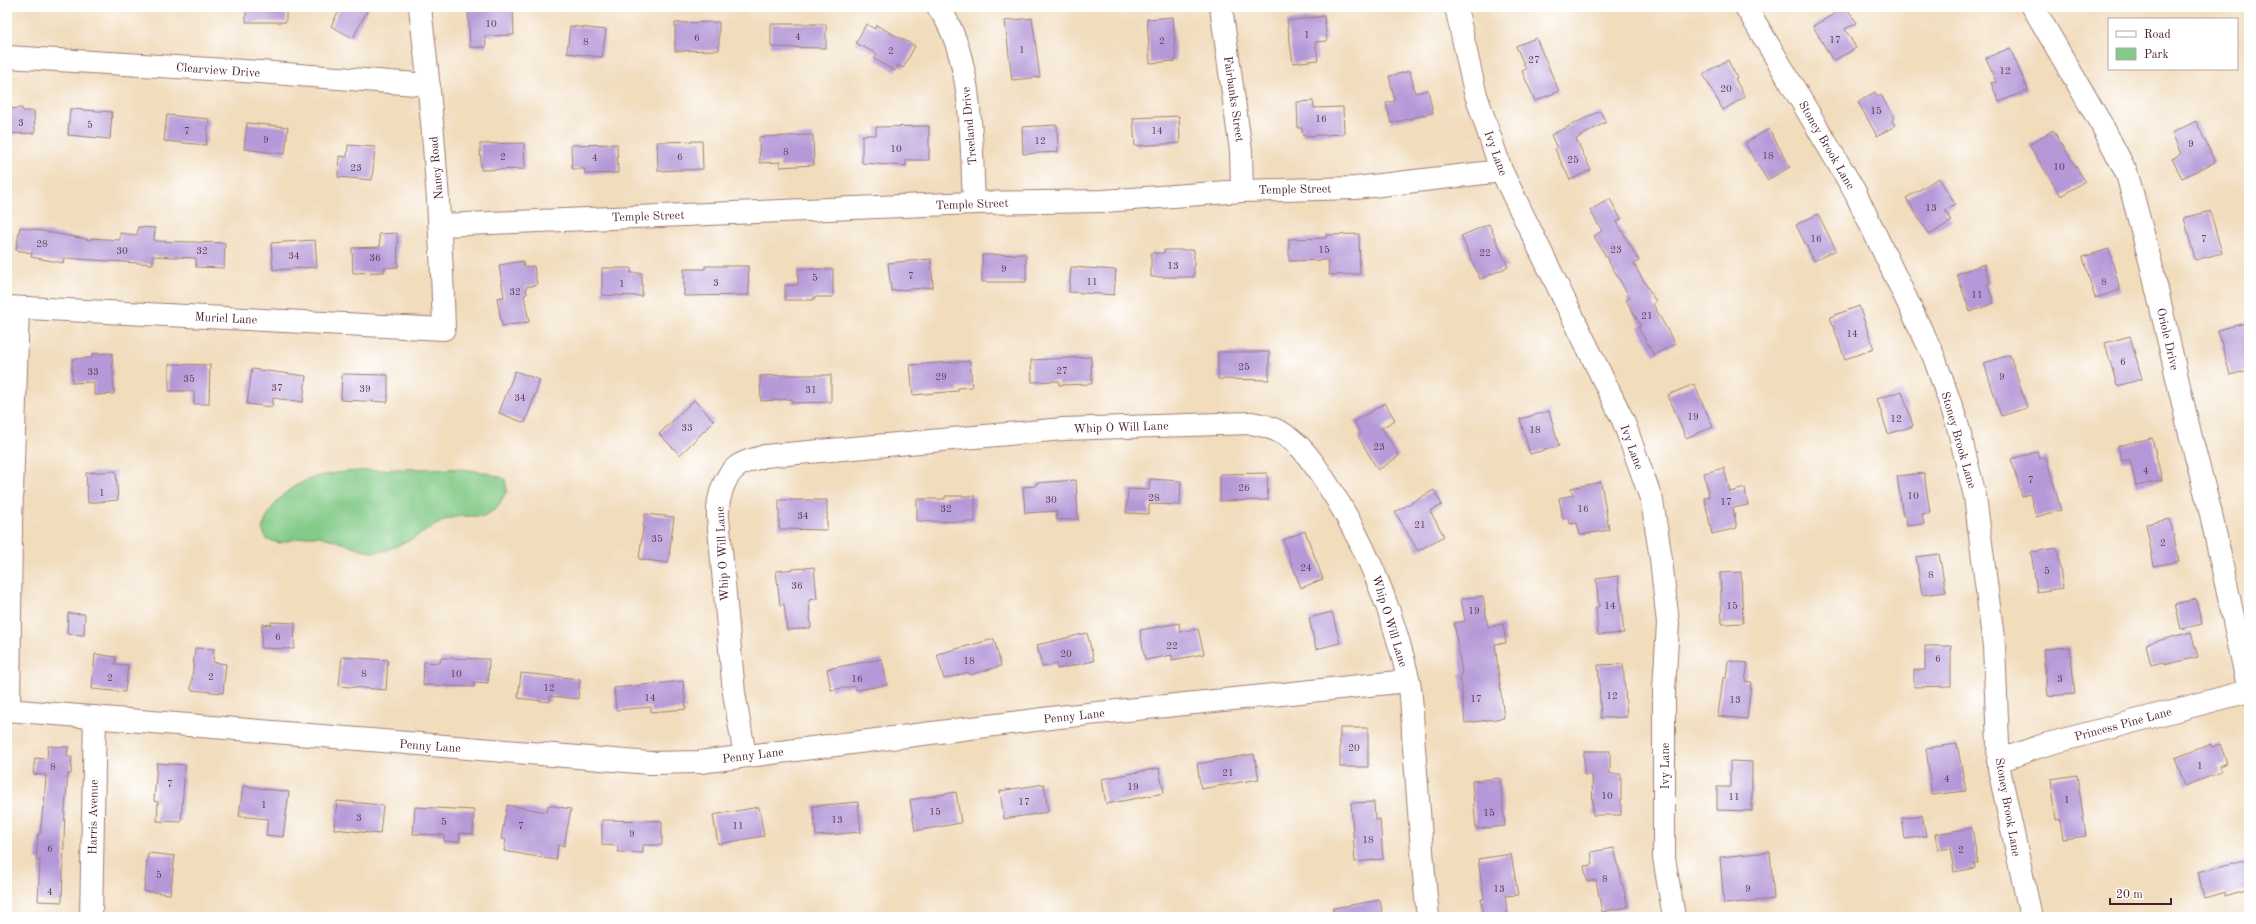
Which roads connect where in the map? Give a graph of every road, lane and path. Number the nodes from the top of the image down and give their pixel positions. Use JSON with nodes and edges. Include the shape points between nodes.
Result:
{"nodes":[{"id":1,"x":420,"y":7,"type":"edge"},
{"id":2,"x":938,"y":7,"type":"edge"},
{"id":3,"x":1221,"y":7,"type":"edge"},
{"id":4,"x":1456,"y":7,"type":"edge"},
{"id":5,"x":1746,"y":7,"type":"edge"},
{"id":6,"x":2033,"y":7,"type":"edge"},
{"id":7,"x":7,"y":57,"type":"edge"},
{"id":8,"x":429,"y":85,"type":"junction"},
{"id":9,"x":1501,"y":171,"type":"junction"},
{"id":10,"x":1242,"y":190,"type":"junction"},
{"id":11,"x":974,"y":203,"type":"junction"},
{"id":12,"x":441,"y":224,"type":"junction"},
{"id":13,"x":13,"y":307,"type":"edge"},
{"id":14,"x":444,"y":329,"type":"joint"},
{"id":15,"x":1408,"y":681,"type":"junction"},
{"id":16,"x":2249,"y":691,"type":"edge"},
{"id":17,"x":8,"y":710,"type":"edge"},
{"id":18,"x":96,"y":718,"type":"junction"},
{"id":19,"x":746,"y":756,"type":"junction"},
{"id":20,"x":1998,"y":761,"type":"junction"},
{"id":21,"x":91,"y":917,"type":"edge"},
{"id":22,"x":1428,"y":917,"type":"edge"},
{"id":23,"x":1674,"y":917,"type":"edge"},
{"id":24,"x":2031,"y":917,"type":"edge"}],
"edges":[{"from":1,"to":8,"type":"street","name":"Nancy Road"},
{"from":2,"to":11,"type":"street","name":"Treeland Drive","via":[[952,31],[970,110]]},
{"from":3,"to":10,"type":"street","name":"Fairbanks Street","via":[[1241,151]]},
{"from":4,"to":9,"type":"street","name":"Ivy Lane","via":[[1475,92]]},
{"from":5,"to":20,"type":"street","name":"Stoney Brook Lane","via":[[1854,190],[1934,357],[1957,423],[1975,496],[1994,646]]},
{"from":6,"to":16,"type":"street","name":"Oriole Drive","via":[[2104,129],[2127,174],[2211,514]]},
{"from":7,"to":8,"type":"street","name":"Clearview Drive"},
{"from":8,"to":12,"type":"street","name":"Nancy Road"},
{"from":9,"to":10,"type":"street","name":"Temple Street","via":[[1355,188]]},
{"from":9,"to":23,"type":"street","name":"Ivy Lane","via":[[1623,420],[1652,501],[1668,623],[1664,690],[1664,858]]},
{"from":10,"to":11,"type":"street","name":"Temple Street","via":[[1104,201]]},
{"from":11,"to":12,"type":"street","name":"Temple Street"},
{"from":12,"to":14,"type":"street","name":"Nancy Road"},
{"from":13,"to":14,"type":"street","name":"Muriel Lane"},
{"from":13,"to":17,"type":"street"},
{"from":15,"to":19,"type":"street","name":"Penny Lane","via":[[1059,717]]},
{"from":15,"to":19,"type":"street","name":"Whip O Will Lane","via":[[1391,614],[1354,527],[1316,468],[1288,435],[1276,429],[1251,423],[1063,428],[765,456],[737,466],[724,485],[717,506],[733,686]]},
{"from":15,"to":22,"type":"street","name":"Whip O Will Lane"},
{"from":16,"to":20,"type":"street","name":"Princess Pine Lane","via":[[2044,745]]},
{"from":17,"to":18,"type":"street","name":"Penny Lane"},
{"from":18,"to":19,"type":"street","name":"Penny Lane","via":[[650,763],[700,762]]},
{"from":18,"to":21,"type":"street","name":"Harris Avenue"},
{"from":20,"to":24,"type":"street","name":"Stoney Brook Lane"}]}
